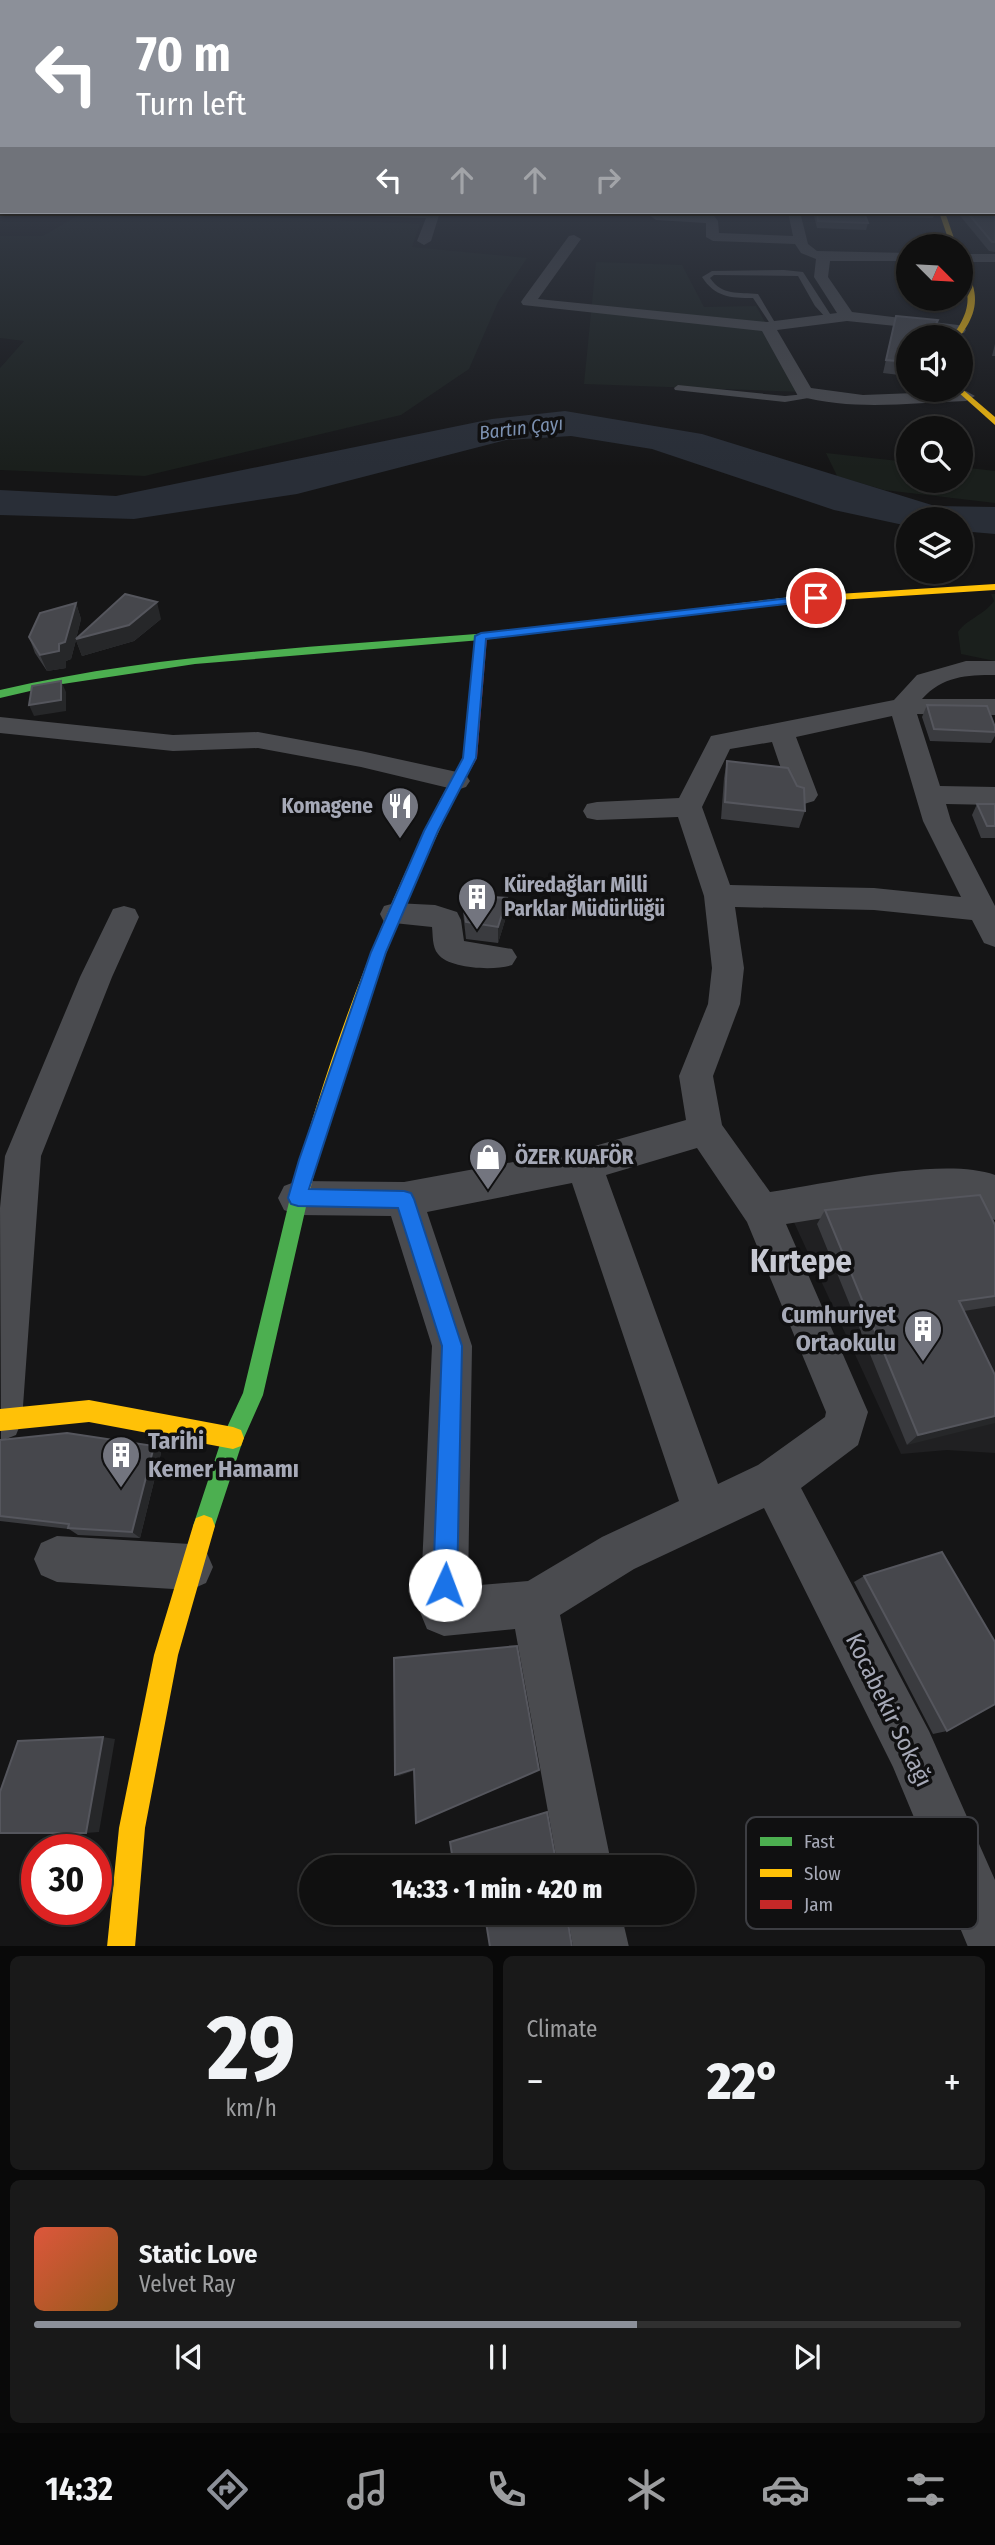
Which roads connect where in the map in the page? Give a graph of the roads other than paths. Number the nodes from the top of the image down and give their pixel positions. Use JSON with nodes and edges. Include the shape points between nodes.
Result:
{"nodes":[{"id":1,"x":539,"y":286,"type":"edge"},
{"id":2,"x":711,"y":286,"type":"edge"},
{"id":3,"x":808,"y":286,"type":"edge"},
{"id":4,"x":825,"y":286,"type":"edge"},
{"id":5,"x":839,"y":317,"type":"junction"},
{"id":6,"x":896,"y":325,"type":"edge"},
{"id":7,"x":770,"y":326,"type":"junction"},
{"id":8,"x":678,"y":388,"type":"dead end"},
{"id":9,"x":816,"y":396,"type":"junction"},
{"id":10,"x":896,"y":397,"type":"edge"},
{"id":11,"x":973,"y":402,"type":"edge"},
{"id":12,"x":995,"y":422,"type":"edge"},
{"id":13,"x":995,"y":586,"type":"edge"},
{"id":14,"x":481,"y":636,"type":"junction"},
{"id":15,"x":995,"y":668,"type":"edge"},
{"id":16,"x":1,"y":697,"type":"edge"},
{"id":17,"x":902,"y":706,"type":"junction"},
{"id":18,"x":995,"y":707,"type":"edge"},
{"id":19,"x":0,"y":725,"type":"edge"},
{"id":20,"x":781,"y":732,"type":"junction"},
{"id":21,"x":457,"y":781,"type":"junction"},
{"id":22,"x":928,"y":794,"type":"junction"},
{"id":23,"x":804,"y":795,"type":"edge"},
{"id":24,"x":995,"y":796,"type":"edge"},
{"id":25,"x":688,"y":807,"type":"junction"},
{"id":26,"x":597,"y":811,"type":"dead end"},
{"id":27,"x":719,"y":897,"type":"junction"},
{"id":28,"x":395,"y":914,"type":"junction"},
{"id":29,"x":124,"y":918,"type":"dead end"},
{"id":30,"x":988,"y":922,"type":"edge"},
{"id":31,"x":501,"y":957,"type":"dead end"},
{"id":32,"x":705,"y":1130,"type":"junction"},
{"id":33,"x":11,"y":1156,"type":"edge"},
{"id":34,"x":584,"y":1165,"type":"junction"},
{"id":35,"x":298,"y":1198,"type":"junction"},
{"id":36,"x":404,"y":1199,"type":"junction"},
{"id":37,"x":995,"y":1203,"type":"edge"},
{"id":38,"x":761,"y":1211,"type":"junction"},
{"id":39,"x":1,"y":1420,"type":"edge"},
{"id":40,"x":233,"y":1438,"type":"junction"},
{"id":41,"x":774,"y":1481,"type":"junction"},
{"id":42,"x":705,"y":1511,"type":"junction"},
{"id":43,"x":57,"y":1559,"type":"dead end"},
{"id":44,"x":190,"y":1567,"type":"junction"},
{"id":45,"x":534,"y":1604,"type":"junction"},
{"id":46,"x":940,"y":1817,"type":"edge"},
{"id":47,"x":584,"y":1855,"type":"edge"},
{"id":48,"x":978,"y":1905,"type":"edge"},
{"id":49,"x":596,"y":1925,"type":"edge"},
{"id":50,"x":995,"y":1944,"type":"edge"},
{"id":51,"x":121,"y":1946,"type":"edge"},
{"id":52,"x":601,"y":1946,"type":"edge"}],
"edges":[{"from":1,"to":7,"type":"street","via":[[527,302]]},
{"from":2,"to":7,"type":"lane","via":[[727,295],[755,296]]},
{"from":3,"to":5,"type":"lane","via":[[818,304]]},
{"from":4,"to":5,"type":"street"},
{"from":5,"to":6,"type":"street"},
{"from":5,"to":7,"type":"street"},
{"from":7,"to":9,"type":"street","via":[[804,392]]},
{"from":8,"to":9,"type":"lane","via":[[785,400]]},
{"from":9,"to":10,"type":"street"},
{"from":11,"to":12,"type":"street"},
{"from":13,"to":14,"type":"street","via":[[791,600]]},
{"from":14,"to":16,"type":"street","via":[[195,660],[56,681]]},
{"from":14,"to":21,"type":"street","via":[[470,758]]},
{"from":15,"to":17,"type":"street","via":[[966,668],[926,680]]},
{"from":17,"to":18,"type":"street"},
{"from":17,"to":20,"type":"street"},
{"from":17,"to":22,"type":"street"},
{"from":19,"to":21,"type":"street","via":[[173,743],[258,740]]},
{"from":20,"to":23,"type":"street"},
{"from":20,"to":25,"type":"street","via":[[720,742]]},
{"from":21,"to":28,"type":"street"},
{"from":22,"to":24,"type":"street"},
{"from":22,"to":30,"type":"street"},
{"from":25,"to":26,"type":"street"},
{"from":25,"to":27,"type":"street"},
{"from":27,"to":30,"type":"street","via":[[848,897]]},
{"from":27,"to":32,"type":"street","via":[[728,968],[724,1004],[696,1076]]},
{"from":28,"to":31,"type":"street","via":[[446,920],[450,947],[463,954]]},
{"from":28,"to":35,"type":"street","via":[[369,978]]},
{"from":29,"to":33,"type":"street"},
{"from":32,"to":34,"type":"street"},
{"from":32,"to":38,"type":"street"},
{"from":33,"to":39,"type":"street"},
{"from":34,"to":36,"type":"street"},
{"from":34,"to":42,"type":"street"},
{"from":35,"to":36,"type":"street"},
{"from":35,"to":40,"type":"street","via":[[253,1395]]},
{"from":36,"to":45,"type":"street","via":[[452,1346],[444,1612]]},
{"from":37,"to":38,"type":"street","via":[[984,1188],[918,1186]]},
{"from":38,"to":41,"type":"street","via":[[847,1412],[843,1430]]},
{"from":39,"to":40,"type":"street","via":[[89,1412]]},
{"from":40,"to":44,"type":"street"},
{"from":41,"to":42,"type":"street"},
{"from":41,"to":46,"type":"street","name":"Kocabekir Sokağı","via":[[911,1749]]},
{"from":42,"to":45,"type":"street","via":[[618,1553]]},
{"from":43,"to":44,"type":"street"},
{"from":44,"to":51,"type":"street","via":[[166,1656],[132,1828]]},
{"from":45,"to":47,"type":"street"},
{"from":48,"to":50,"type":"street","name":"Kocabekir Sokağı"},
{"from":49,"to":52,"type":"street"}]}
